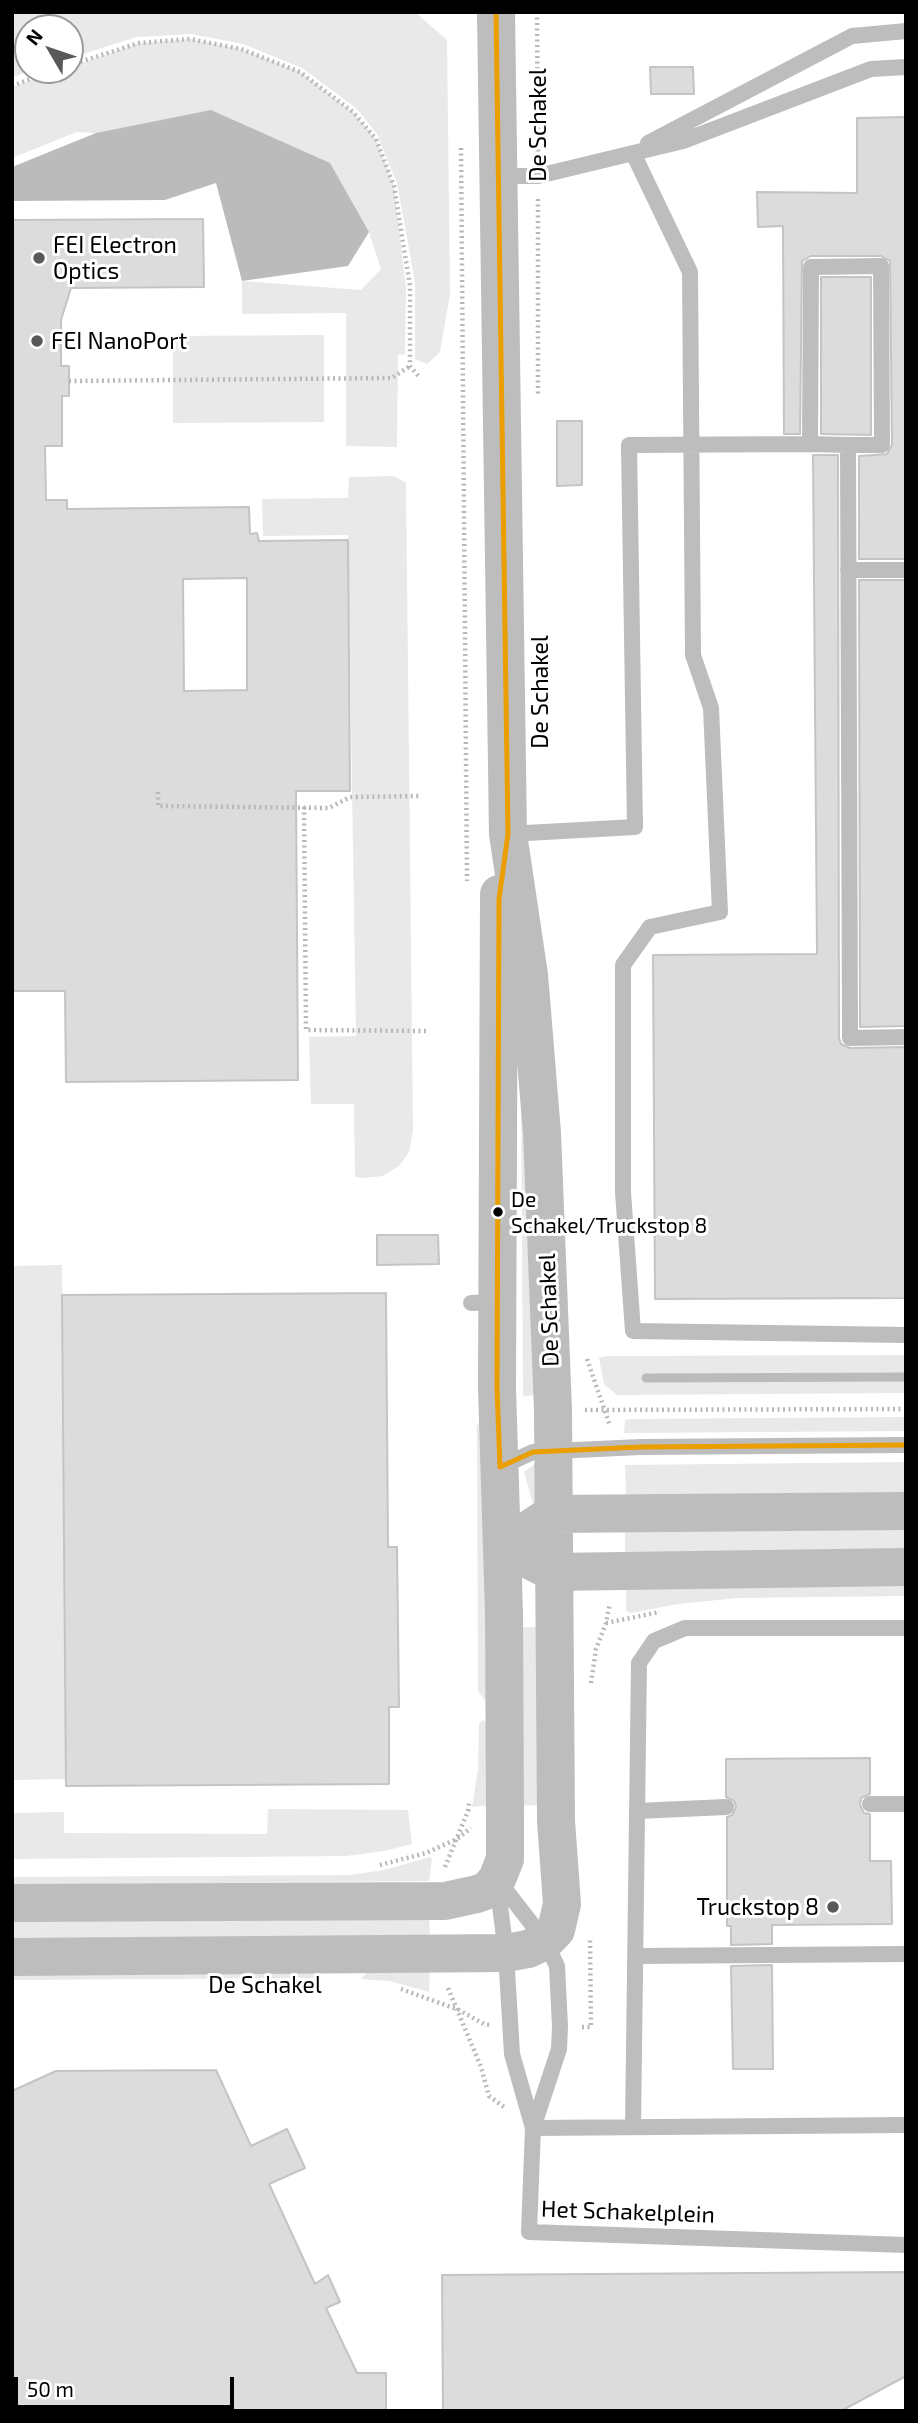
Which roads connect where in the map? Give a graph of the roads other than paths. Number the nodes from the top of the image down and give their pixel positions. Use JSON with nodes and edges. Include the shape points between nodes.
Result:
{"nodes":[{"id":1,"x":496,"y":12,"type":"edge"},
{"id":2,"x":906,"y":31,"type":"edge"},
{"id":3,"x":906,"y":67,"type":"edge"},
{"id":4,"x":630,"y":154,"type":"junction"},
{"id":5,"x":498,"y":176,"type":"junction"},
{"id":6,"x":810,"y":444,"type":"junction"},
{"id":7,"x":848,"y":445,"type":"junction"},
{"id":8,"x":848,"y":570,"type":"junction"},
{"id":9,"x":906,"y":570,"type":"edge"},
{"id":10,"x":508,"y":834,"type":"junction"},
{"id":11,"x":906,"y":1037,"type":"edge"},
{"id":12,"x":906,"y":1335,"type":"edge"},
{"id":13,"x":906,"y":1446,"type":"edge"},
{"id":14,"x":553,"y":1451,"type":"junction"},
{"id":15,"x":500,"y":1467,"type":"junction"},
{"id":16,"x":906,"y":1511,"type":"edge"},
{"id":17,"x":552,"y":1514,"type":"junction"},
{"id":18,"x":502,"y":1546,"type":"junction"},
{"id":19,"x":906,"y":1567,"type":"edge"},
{"id":20,"x":553,"y":1572,"type":"junction"},
{"id":21,"x":906,"y":1629,"type":"edge"},
{"id":22,"x":870,"y":1804,"type":"dead end"},
{"id":23,"x":906,"y":1804,"type":"edge"},
{"id":24,"x":726,"y":1807,"type":"dead end"},
{"id":25,"x":637,"y":1811,"type":"junction"},
{"id":26,"x":497,"y":1879,"type":"junction"},
{"id":27,"x":12,"y":1903,"type":"edge"},
{"id":28,"x":545,"y":1941,"type":"junction"},
{"id":29,"x":506,"y":1953,"type":"junction"},
{"id":30,"x":906,"y":1954,"type":"edge"},
{"id":31,"x":635,"y":1955,"type":"junction"},
{"id":32,"x":12,"y":1957,"type":"edge"},
{"id":33,"x":906,"y":2125,"type":"edge"},
{"id":34,"x":633,"y":2127,"type":"junction"},
{"id":35,"x":533,"y":2128,"type":"junction"},
{"id":36,"x":906,"y":2245,"type":"edge"}],
"edges":[{"from":1,"to":5,"type":"street","name":"De Schakel"},
{"from":2,"to":4,"type":"lane","via":[[852,36]]},
{"from":3,"to":4,"type":"lane","via":[[871,69],[683,141]]},
{"from":4,"to":5,"type":"lane","via":[[538,176]]},
{"from":4,"to":12,"type":"lane","via":[[690,272],[693,654],[711,708],[720,912],[650,927],[622,965],[623,1192],[633,1331]]},
{"from":5,"to":10,"type":"street","name":"De Schakel"},
{"from":6,"to":7,"type":"lane"},
{"from":6,"to":7,"type":"lane","via":[[811,267],[881,266],[882,445]]},
{"from":6,"to":10,"type":"lane","via":[[629,445],[635,827]]},
{"from":7,"to":8,"type":"lane"},
{"from":8,"to":9,"type":"lane"},
{"from":8,"to":11,"type":"lane","via":[[850,1038]]},
{"from":10,"to":14,"type":"street","name":"De Schakel","via":[[529,975],[542,1133]]},
{"from":10,"to":15,"type":"street","name":"De Schakel","via":[[499,899],[484,1303],[497,1388]]},
{"from":13,"to":14,"type":"lane"},
{"from":14,"to":15,"type":"lane","via":[[533,1452]]},
{"from":14,"to":17,"type":"street","name":"De Schakel"},
{"from":15,"to":18,"type":"street","name":"De Schakel"},
{"from":16,"to":17,"type":"street"},
{"from":17,"to":18,"type":"street"},
{"from":17,"to":20,"type":"street","name":"De Schakel"},
{"from":18,"to":20,"type":"street"},
{"from":18,"to":26,"type":"street","name":"De Schakel","via":[[505,1859]]},
{"from":19,"to":20,"type":"street"},
{"from":20,"to":28,"type":"street","name":"De Schakel","via":[[556,1821],[562,1904],[556,1930]]},
{"from":21,"to":25,"type":"lane","via":[[685,1628],[654,1642],[639,1663]]},
{"from":22,"to":23,"type":"lane"},
{"from":24,"to":25,"type":"lane"},
{"from":25,"to":31,"type":"lane"},
{"from":26,"to":27,"type":"street","via":[[477,1894],[445,1901]]},
{"from":26,"to":28,"type":"lane"},
{"from":26,"to":29,"type":"lane","name":"De Schakel"},
{"from":28,"to":29,"type":"street","name":"De Schakel"},
{"from":28,"to":35,"type":"lane","via":[[557,1966],[559,2049]]},
{"from":29,"to":32,"type":"street","name":"De Schakel"},
{"from":29,"to":35,"type":"lane","name":"De Schakel","via":[[512,2054]]},
{"from":30,"to":31,"type":"lane"},
{"from":31,"to":34,"type":"lane"},
{"from":33,"to":34,"type":"lane"},
{"from":34,"to":35,"type":"lane"},
{"from":35,"to":36,"type":"lane","name":"Het Schakelplein","via":[[529,2232]]}]}
